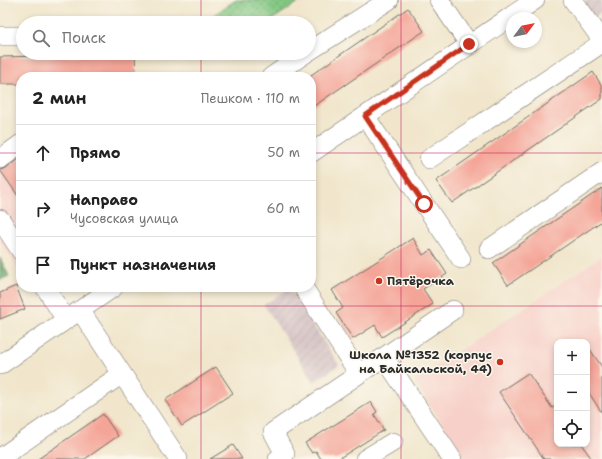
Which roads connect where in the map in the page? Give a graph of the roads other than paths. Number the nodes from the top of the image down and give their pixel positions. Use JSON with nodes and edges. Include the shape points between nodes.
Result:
{"nodes":[{"id":1,"x":389,"y":0,"type":"edge"},
{"id":2,"x":439,"y":0,"type":"edge"},
{"id":3,"x":535,"y":0,"type":"edge"},
{"id":4,"x":581,"y":8,"type":"edge"},
{"id":5,"x":0,"y":36,"type":"edge"},
{"id":6,"x":16,"y":36,"type":"edge"},
{"id":7,"x":602,"y":40,"type":"edge"},
{"id":8,"x":602,"y":43,"type":"edge"},
{"id":9,"x":469,"y":44,"type":"junction"},
{"id":10,"x":316,"y":47,"type":"edge"},
{"id":11,"x":296,"y":60,"type":"edge"},
{"id":12,"x":279,"y":72,"type":"edge"},
{"id":13,"x":365,"y":116,"type":"junction"},
{"id":14,"x":16,"y":148,"type":"edge"},
{"id":15,"x":316,"y":150,"type":"edge"},
{"id":16,"x":16,"y":156,"type":"edge"},
{"id":17,"x":0,"y":159,"type":"edge"},
{"id":18,"x":429,"y":160,"type":"dead end"},
{"id":19,"x":0,"y":167,"type":"edge"},
{"id":20,"x":602,"y":172,"type":"edge"},
{"id":21,"x":0,"y":219,"type":"edge"},
{"id":22,"x":16,"y":243,"type":"edge"},
{"id":23,"x":489,"y":249,"type":"dead end"},
{"id":24,"x":461,"y":259,"type":"dead end"},
{"id":25,"x":50,"y":292,"type":"edge"},
{"id":26,"x":107,"y":292,"type":"edge"},
{"id":27,"x":306,"y":292,"type":"edge"},
{"id":28,"x":453,"y":310,"type":"dead end"},
{"id":29,"x":73,"y":315,"type":"junction"},
{"id":30,"x":384,"y":357,"type":"junction"},
{"id":31,"x":0,"y":365,"type":"edge"},
{"id":32,"x":122,"y":374,"type":"junction"},
{"id":33,"x":359,"y":374,"type":"junction"},
{"id":34,"x":393,"y":442,"type":"dead end"},
{"id":35,"x":284,"y":457,"type":"edge"},
{"id":36,"x":0,"y":458,"type":"edge"},
{"id":37,"x":176,"y":458,"type":"edge"},
{"id":38,"x":365,"y":459,"type":"edge"},
{"id":39,"x":452,"y":459,"type":"edge"}],
"edges":[{"from":1,"to":10,"type":"street"},
{"from":2,"to":9,"type":"street"},
{"from":3,"to":9,"type":"street"},
{"from":4,"to":7,"type":"street"},
{"from":5,"to":6,"type":"street"},
{"from":8,"to":18,"type":"street"},
{"from":9,"to":13,"type":"street"},
{"from":11,"to":12,"type":"street"},
{"from":13,"to":15,"type":"street"},
{"from":13,"to":24,"type":"street"},
{"from":14,"to":17,"type":"street"},
{"from":16,"to":19,"type":"street"},
{"from":20,"to":23,"type":"street"},
{"from":21,"to":22,"type":"street"},
{"from":25,"to":29,"type":"street"},
{"from":26,"to":29,"type":"street"},
{"from":27,"to":33,"type":"street"},
{"from":28,"to":30,"type":"street"},
{"from":29,"to":31,"type":"street"},
{"from":29,"to":32,"type":"street"},
{"from":30,"to":33,"type":"street"},
{"from":30,"to":39,"type":"street"},
{"from":32,"to":36,"type":"street"},
{"from":32,"to":37,"type":"street"},
{"from":33,"to":35,"type":"street","via":[[273,432]]},
{"from":34,"to":38,"type":"street"}]}
